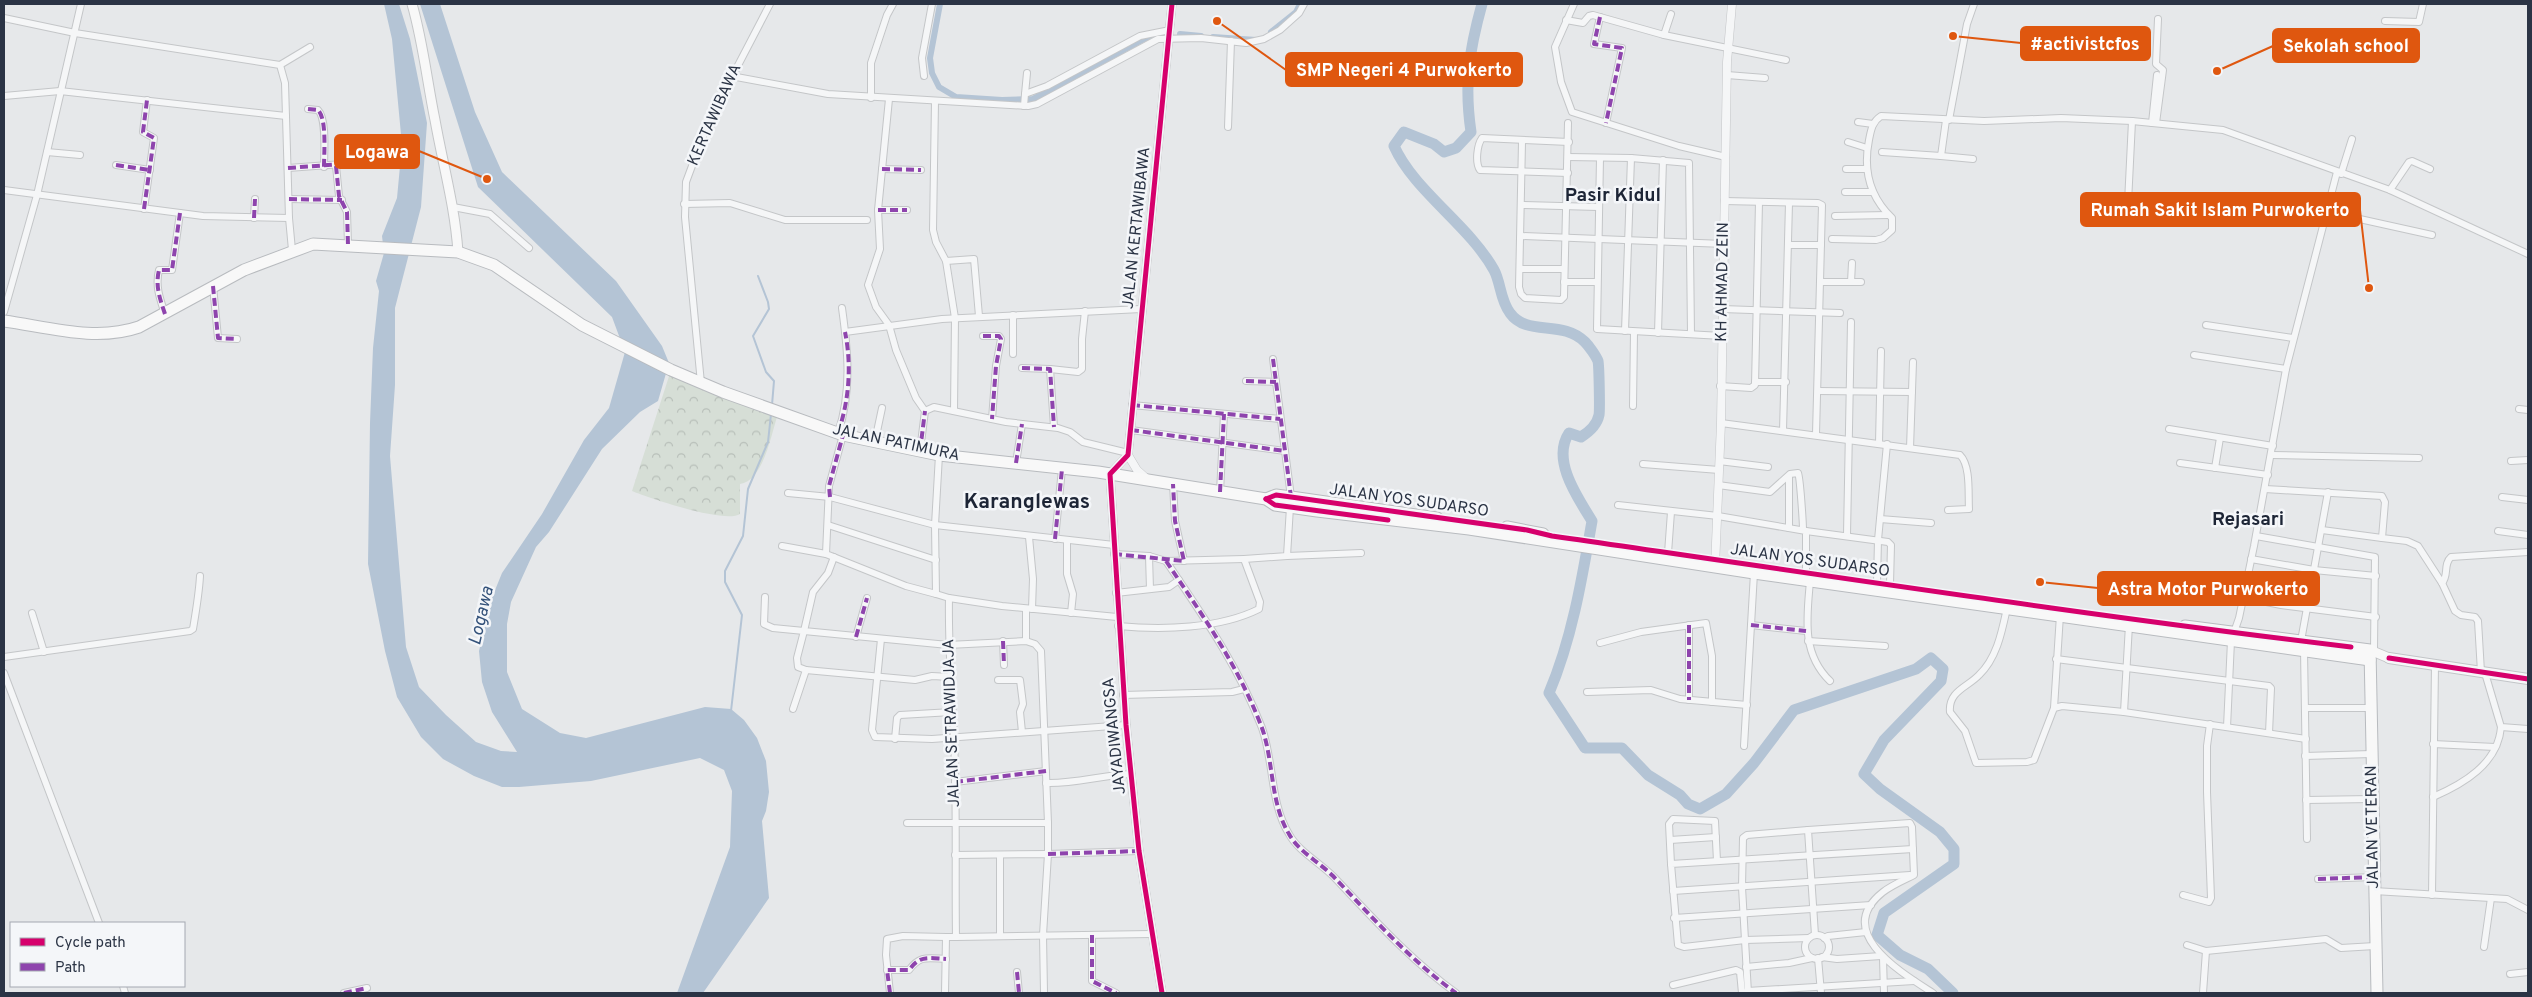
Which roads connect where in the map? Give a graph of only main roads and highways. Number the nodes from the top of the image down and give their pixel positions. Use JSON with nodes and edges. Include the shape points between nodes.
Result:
{"nodes":[{"id":1,"x":412,"y":4,"type":"edge"},
{"id":2,"x":458,"y":252,"type":"junction"},
{"id":3,"x":4,"y":321,"type":"edge"},
{"id":4,"x":1110,"y":474,"type":"joint"},
{"id":5,"x":1620,"y":549,"type":"junction"},
{"id":6,"x":1716,"y":564,"type":"junction"},
{"id":7,"x":1808,"y":577,"type":"junction"},
{"id":8,"x":2232,"y":637,"type":"junction"},
{"id":9,"x":2372,"y":653,"type":"junction"},
{"id":10,"x":2389,"y":658,"type":"joint"},
{"id":11,"x":2528,"y":679,"type":"edge"},
{"id":12,"x":2378,"y":993,"type":"edge"}],
"edges":[{"from":1,"to":2,"type":"main road","via":[[453,207]]},
{"from":2,"to":3,"type":"highway","name":"JALAN PATIMURA","via":[[313,244],[260,262],[139,327],[113,334]]},
{"from":2,"to":4,"type":"highway","name":"JALAN PATIMURA","via":[[494,265],[582,325],[687,377],[841,434],[939,455]]},
{"from":4,"to":5,"type":"highway","name":"JALAN YOS SUDARSO","via":[[1266,499],[1275,505],[1290,502]]},
{"from":5,"to":6,"type":"highway","name":"JALAN YOS SUDARSO"},
{"from":5,"to":6,"type":"highway","name":"JALAN YOS SUDARSO","via":[[1668,553]]},
{"from":6,"to":7,"type":"highway","name":"JALAN YOS SUDARSO"},
{"from":6,"to":7,"type":"highway","name":"JALAN YOS SUDARSO","via":[[1754,573]]},
{"from":7,"to":8,"type":"highway","name":"JALAN YOS SUDARSO","via":[[2007,608]]},
{"from":7,"to":8,"type":"highway","name":"JALAN YOS SUDARSO","via":[[1877,582]]},
{"from":8,"to":9,"type":"highway","name":"JALAN YOS SUDARSO"},
{"from":9,"to":10,"type":"main road"},
{"from":9,"to":12,"type":"highway","name":"JALAN VETERAN","via":[[2370,708]]},
{"from":10,"to":11,"type":"main road"}]}
